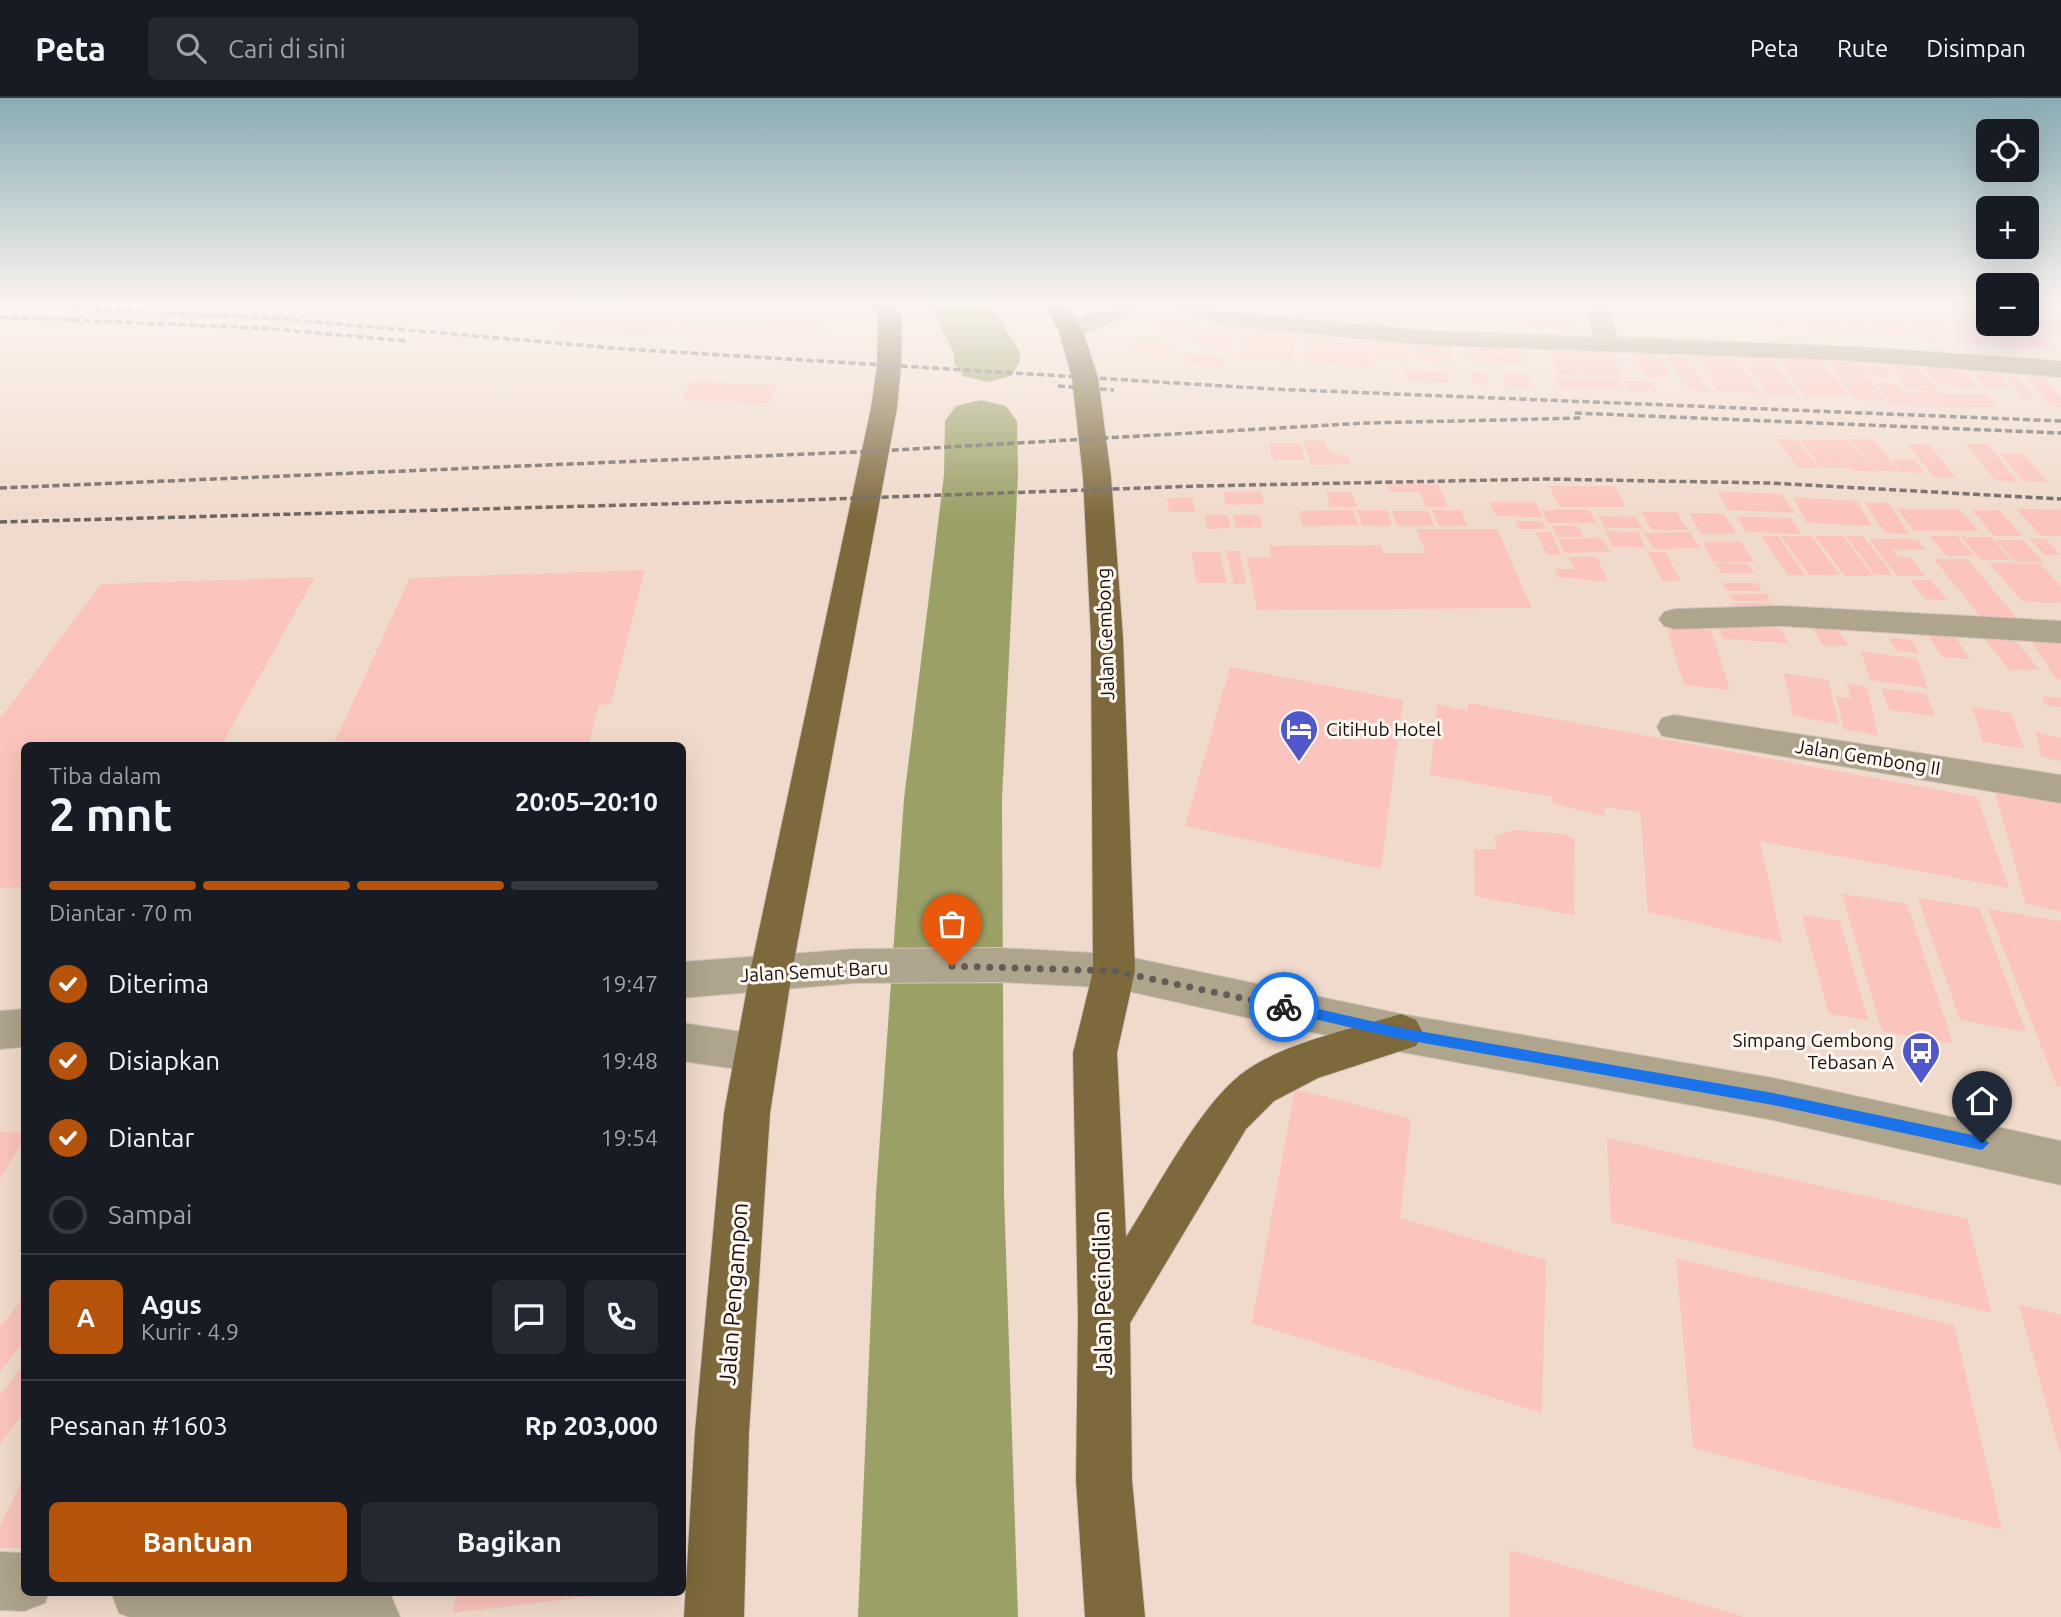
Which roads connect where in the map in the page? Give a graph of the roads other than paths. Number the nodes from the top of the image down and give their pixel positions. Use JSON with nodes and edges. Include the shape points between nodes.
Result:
{"nodes":[{"id":1,"x":888,"y":376,"type":"edge"},
{"id":2,"x":1085,"y":376,"type":"edge"},
{"id":3,"x":1675,"y":619,"type":"dead end"},
{"id":4,"x":2061,"y":632,"type":"edge"},
{"id":5,"x":1674,"y":727,"type":"dead end"},
{"id":6,"x":2061,"y":789,"type":"edge"},
{"id":7,"x":1114,"y":971,"type":"junction"},
{"id":8,"x":771,"y":972,"type":"junction"},
{"id":9,"x":686,"y":980,"type":"edge"},
{"id":10,"x":21,"y":1028,"type":"edge"},
{"id":11,"x":0,"y":1030,"type":"edge"},
{"id":12,"x":1401,"y":1033,"type":"junction"},
{"id":13,"x":686,"y":1043,"type":"edge"},
{"id":14,"x":756,"y":1053,"type":"junction"},
{"id":15,"x":2061,"y":1163,"type":"edge"},
{"id":16,"x":1104,"y":1318,"type":"junction"},
{"id":17,"x":0,"y":1581,"type":"edge"},
{"id":18,"x":21,"y":1583,"type":"edge"},
{"id":19,"x":199,"y":1596,"type":"edge"},
{"id":20,"x":370,"y":1617,"type":"edge"},
{"id":21,"x":714,"y":1617,"type":"edge"},
{"id":22,"x":1115,"y":1617,"type":"edge"}],
"edges":[{"from":1,"to":8,"type":"main road"},
{"from":2,"to":7,"type":"main road","name":"Jalan Gembong","via":[[1107,638]]},
{"from":3,"to":4,"type":"street","via":[[1782,616]]},
{"from":5,"to":6,"type":"street","name":"Jalan Gembong II"},
{"from":7,"to":8,"type":"street","name":"Jalan Semut Baru","via":[[1000,965]]},
{"from":7,"to":12,"type":"street","name":"Jalan Semut Baru"},
{"from":7,"to":16,"type":"main road","name":"Jalan Pecindilan","via":[[1095,1053]]},
{"from":8,"to":9,"type":"street","name":"Jalan Semut Baru"},
{"from":8,"to":14,"type":"main road","name":"Jalan Pengampon"},
{"from":10,"to":11,"type":"street"},
{"from":12,"to":15,"type":"street","name":"Jalan Semut Baru","via":[[1773,1099]]},
{"from":12,"to":16,"type":"main road","via":[[1306,1062],[1258,1087],[1230,1114]]},
{"from":13,"to":14,"type":"street"},
{"from":14,"to":21,"type":"main road","name":"Jalan Pengampon","via":[[747,1113],[722,1432]]},
{"from":16,"to":22,"type":"main road","name":"Jalan Pecindilan","via":[[1104,1480]]},
{"from":17,"to":18,"type":"street"},
{"from":19,"to":20,"type":"street"}]}
